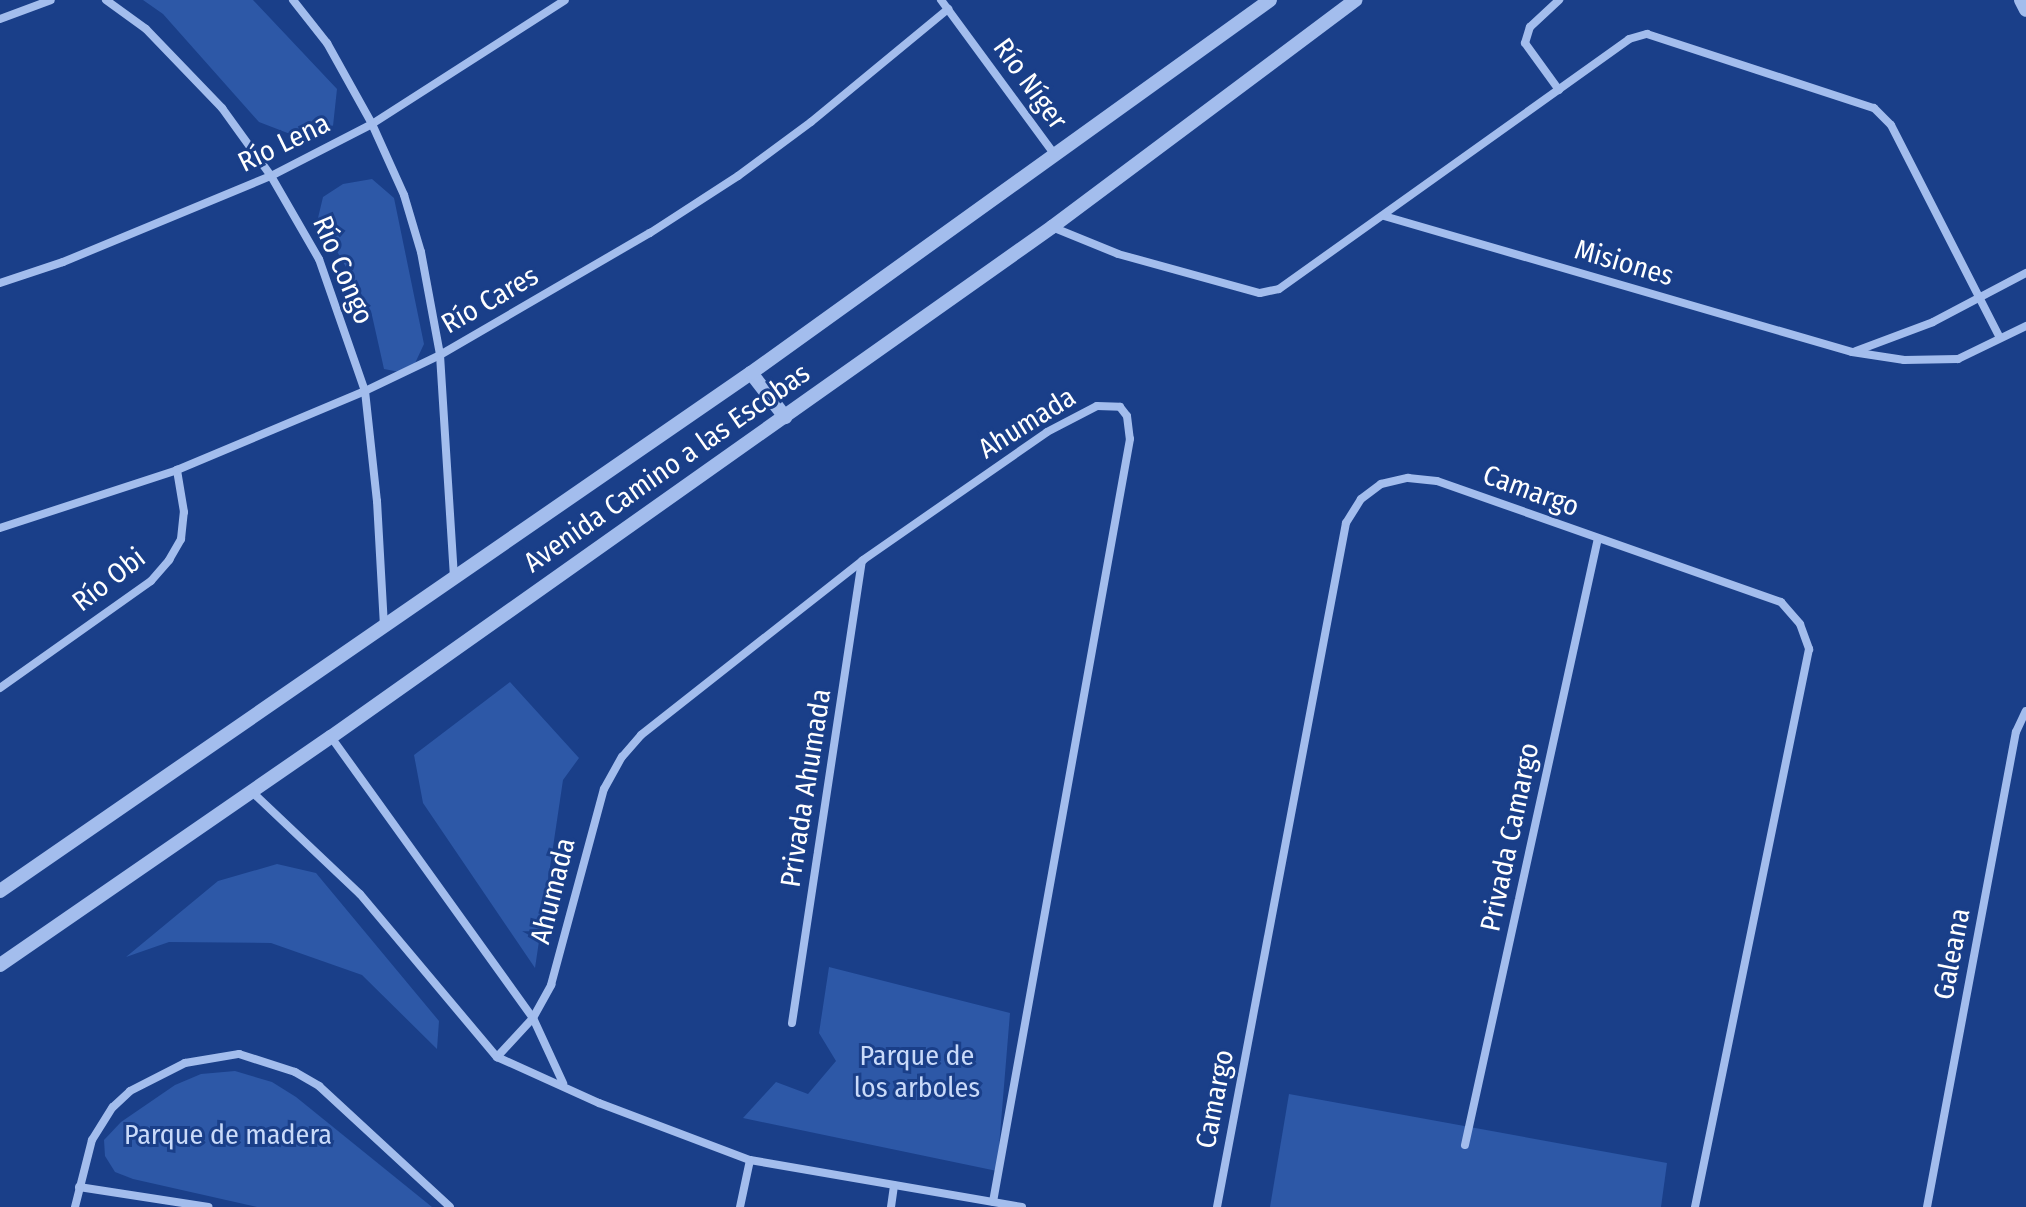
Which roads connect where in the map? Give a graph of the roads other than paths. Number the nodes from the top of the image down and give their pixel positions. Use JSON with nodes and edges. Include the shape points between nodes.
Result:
{"nodes":[{"id":1,"x":51,"y":0,"type":"edge"},
{"id":2,"x":106,"y":0,"type":"edge"},
{"id":3,"x":293,"y":0,"type":"edge"},
{"id":4,"x":565,"y":0,"type":"edge"},
{"id":5,"x":941,"y":0,"type":"edge"},
{"id":6,"x":1270,"y":0,"type":"edge"},
{"id":7,"x":1355,"y":0,"type":"edge"},
{"id":8,"x":1559,"y":0,"type":"edge"},
{"id":9,"x":2021,"y":0,"type":"edge"},
{"id":10,"x":948,"y":9,"type":"junction"},
{"id":11,"x":2026,"y":10,"type":"edge"},
{"id":12,"x":0,"y":19,"type":"edge"},
{"id":13,"x":1559,"y":90,"type":"junction"},
{"id":14,"x":372,"y":124,"type":"junction"},
{"id":15,"x":1055,"y":155,"type":"junction"},
{"id":16,"x":271,"y":176,"type":"junction"},
{"id":17,"x":1384,"y":216,"type":"junction"},
{"id":18,"x":1052,"y":227,"type":"junction"},
{"id":19,"x":2026,"y":273,"type":"edge"},
{"id":20,"x":0,"y":283,"type":"edge"},
{"id":21,"x":1979,"y":296,"type":"junction"},
{"id":22,"x":2026,"y":326,"type":"edge"},
{"id":23,"x":2000,"y":338,"type":"junction"},
{"id":24,"x":1852,"y":352,"type":"junction"},
{"id":25,"x":440,"y":355,"type":"junction"},
{"id":26,"x":751,"y":373,"type":"junction"},
{"id":27,"x":365,"y":391,"type":"junction"},
{"id":28,"x":785,"y":417,"type":"junction"},
{"id":29,"x":177,"y":470,"type":"junction"},
{"id":30,"x":0,"y":528,"type":"edge"},
{"id":31,"x":1598,"y":538,"type":"junction"},
{"id":32,"x":863,"y":560,"type":"junction"},
{"id":33,"x":454,"y":576,"type":"junction"},
{"id":34,"x":384,"y":628,"type":"junction"},
{"id":35,"x":0,"y":688,"type":"edge"},
{"id":36,"x":2026,"y":711,"type":"edge"},
{"id":37,"x":331,"y":737,"type":"junction"},
{"id":38,"x":251,"y":791,"type":"junction"},
{"id":39,"x":0,"y":891,"type":"edge"},
{"id":40,"x":0,"y":965,"type":"edge"},
{"id":41,"x":533,"y":1018,"type":"junction"},
{"id":42,"x":792,"y":1023,"type":"dead end"},
{"id":43,"x":497,"y":1057,"type":"junction"},
{"id":44,"x":563,"y":1084,"type":"junction"},
{"id":45,"x":1465,"y":1145,"type":"dead end"},
{"id":46,"x":750,"y":1160,"type":"junction"},
{"id":47,"x":894,"y":1185,"type":"junction"},
{"id":48,"x":79,"y":1187,"type":"junction"},
{"id":49,"x":993,"y":1202,"type":"junction"},
{"id":50,"x":75,"y":1207,"type":"edge"},
{"id":51,"x":208,"y":1207,"type":"edge"},
{"id":52,"x":450,"y":1207,"type":"edge"},
{"id":53,"x":740,"y":1207,"type":"edge"},
{"id":54,"x":891,"y":1207,"type":"edge"},
{"id":55,"x":1022,"y":1207,"type":"edge"},
{"id":56,"x":1217,"y":1207,"type":"edge"},
{"id":57,"x":1695,"y":1207,"type":"edge"},
{"id":58,"x":1927,"y":1207,"type":"edge"}],
"edges":[{"from":1,"to":12,"type":"street"},
{"from":2,"to":16,"type":"street","name":"Río Congo","via":[[187,69]]},
{"from":3,"to":14,"type":"street","via":[[327,43]]},
{"from":4,"to":14,"type":"street","name":"Río Lena"},
{"from":5,"to":10,"type":"street","name":"Río Níger"},
{"from":6,"to":15,"type":"street","name":"Avenida Camino a las Escobas"},
{"from":7,"to":18,"type":"street","name":"Avenida Camino a las Escobas"},
{"from":8,"to":13,"type":"street","via":[[1530,27],[1525,43]]},
{"from":9,"to":11,"type":"street"},
{"from":10,"to":15,"type":"street","name":"Río Níger"},
{"from":10,"to":25,"type":"street","name":"Río Cares","via":[[738,176]]},
{"from":13,"to":17,"type":"street"},
{"from":13,"to":21,"type":"street","via":[[1629,39],[1647,34],[1874,108],[1891,125]]},
{"from":14,"to":16,"type":"street","name":"Río Lena"},
{"from":14,"to":25,"type":"street","via":[[404,195],[421,252]]},
{"from":15,"to":26,"type":"street","name":"Avenida Camino a las Escobas"},
{"from":16,"to":20,"type":"street","name":"Río Lena"},
{"from":16,"to":27,"type":"street","name":"Río Congo","via":[[319,259]]},
{"from":17,"to":18,"type":"street","via":[[1279,289],[1260,293],[1118,254]]},
{"from":17,"to":24,"type":"street","name":"Misiones"},
{"from":18,"to":28,"type":"street","name":"Avenida Camino a las Escobas"},
{"from":19,"to":21,"type":"street"},
{"from":21,"to":23,"type":"street"},
{"from":21,"to":24,"type":"street","via":[[1933,322]]},
{"from":22,"to":23,"type":"street","name":"Misiones"},
{"from":23,"to":24,"type":"street","name":"Misiones","via":[[1958,359],[1904,360]]},
{"from":25,"to":27,"type":"street","name":"Río Cares"},
{"from":25,"to":33,"type":"street"},
{"from":26,"to":28,"type":"street"},
{"from":26,"to":33,"type":"street","name":"Avenida Camino a las Escobas"},
{"from":27,"to":29,"type":"street","name":"Río Cares"},
{"from":27,"to":34,"type":"street","name":"Río Congo"},
{"from":28,"to":37,"type":"street","name":"Avenida Camino a las Escobas"},
{"from":29,"to":30,"type":"street","name":"Río Cares"},
{"from":29,"to":35,"type":"street","name":"Río Obi","via":[[184,512],[181,539],[169,560],[151,581]]},
{"from":31,"to":45,"type":"street","name":"Privada Camargo"},
{"from":31,"to":56,"type":"street","name":"Camargo","via":[[1437,481],[1408,478],[1381,484],[1361,499],[1346,523]]},
{"from":31,"to":57,"type":"street","name":"Camargo","via":[[1781,602],[1800,624],[1809,649]]},
{"from":32,"to":41,"type":"street","name":"Ahumada","via":[[641,735],[622,757],[604,789],[557,964]]},
{"from":32,"to":42,"type":"street","name":"Privada Ahumada"},
{"from":32,"to":49,"type":"street","name":"Ahumada","via":[[1083,410],[1110,405],[1127,416],[1130,439]]},
{"from":33,"to":34,"type":"street","name":"Avenida Camino a las Escobas"},
{"from":34,"to":39,"type":"street","name":"Avenida Camino a las Escobas"},
{"from":36,"to":58,"type":"street","name":"Galeana","via":[[2016,732]]},
{"from":37,"to":38,"type":"street","name":"Avenida Camino a las Escobas"},
{"from":37,"to":41,"type":"street"},
{"from":38,"to":40,"type":"street","name":"Avenida Camino a las Escobas"},
{"from":38,"to":43,"type":"street","via":[[360,894]]},
{"from":41,"to":43,"type":"street","name":"Ahumada"},
{"from":41,"to":44,"type":"street"},
{"from":43,"to":44,"type":"street"},
{"from":44,"to":46,"type":"street","via":[[599,1103]]},
{"from":46,"to":47,"type":"street"},
{"from":46,"to":53,"type":"street"},
{"from":47,"to":49,"type":"street"},
{"from":47,"to":54,"type":"street"},
{"from":48,"to":50,"type":"street"},
{"from":48,"to":51,"type":"street"},
{"from":48,"to":52,"type":"street","via":[[100,1122],[130,1091],[185,1063],[239,1054],[295,1072],[319,1086]]},
{"from":49,"to":55,"type":"street"}]}
